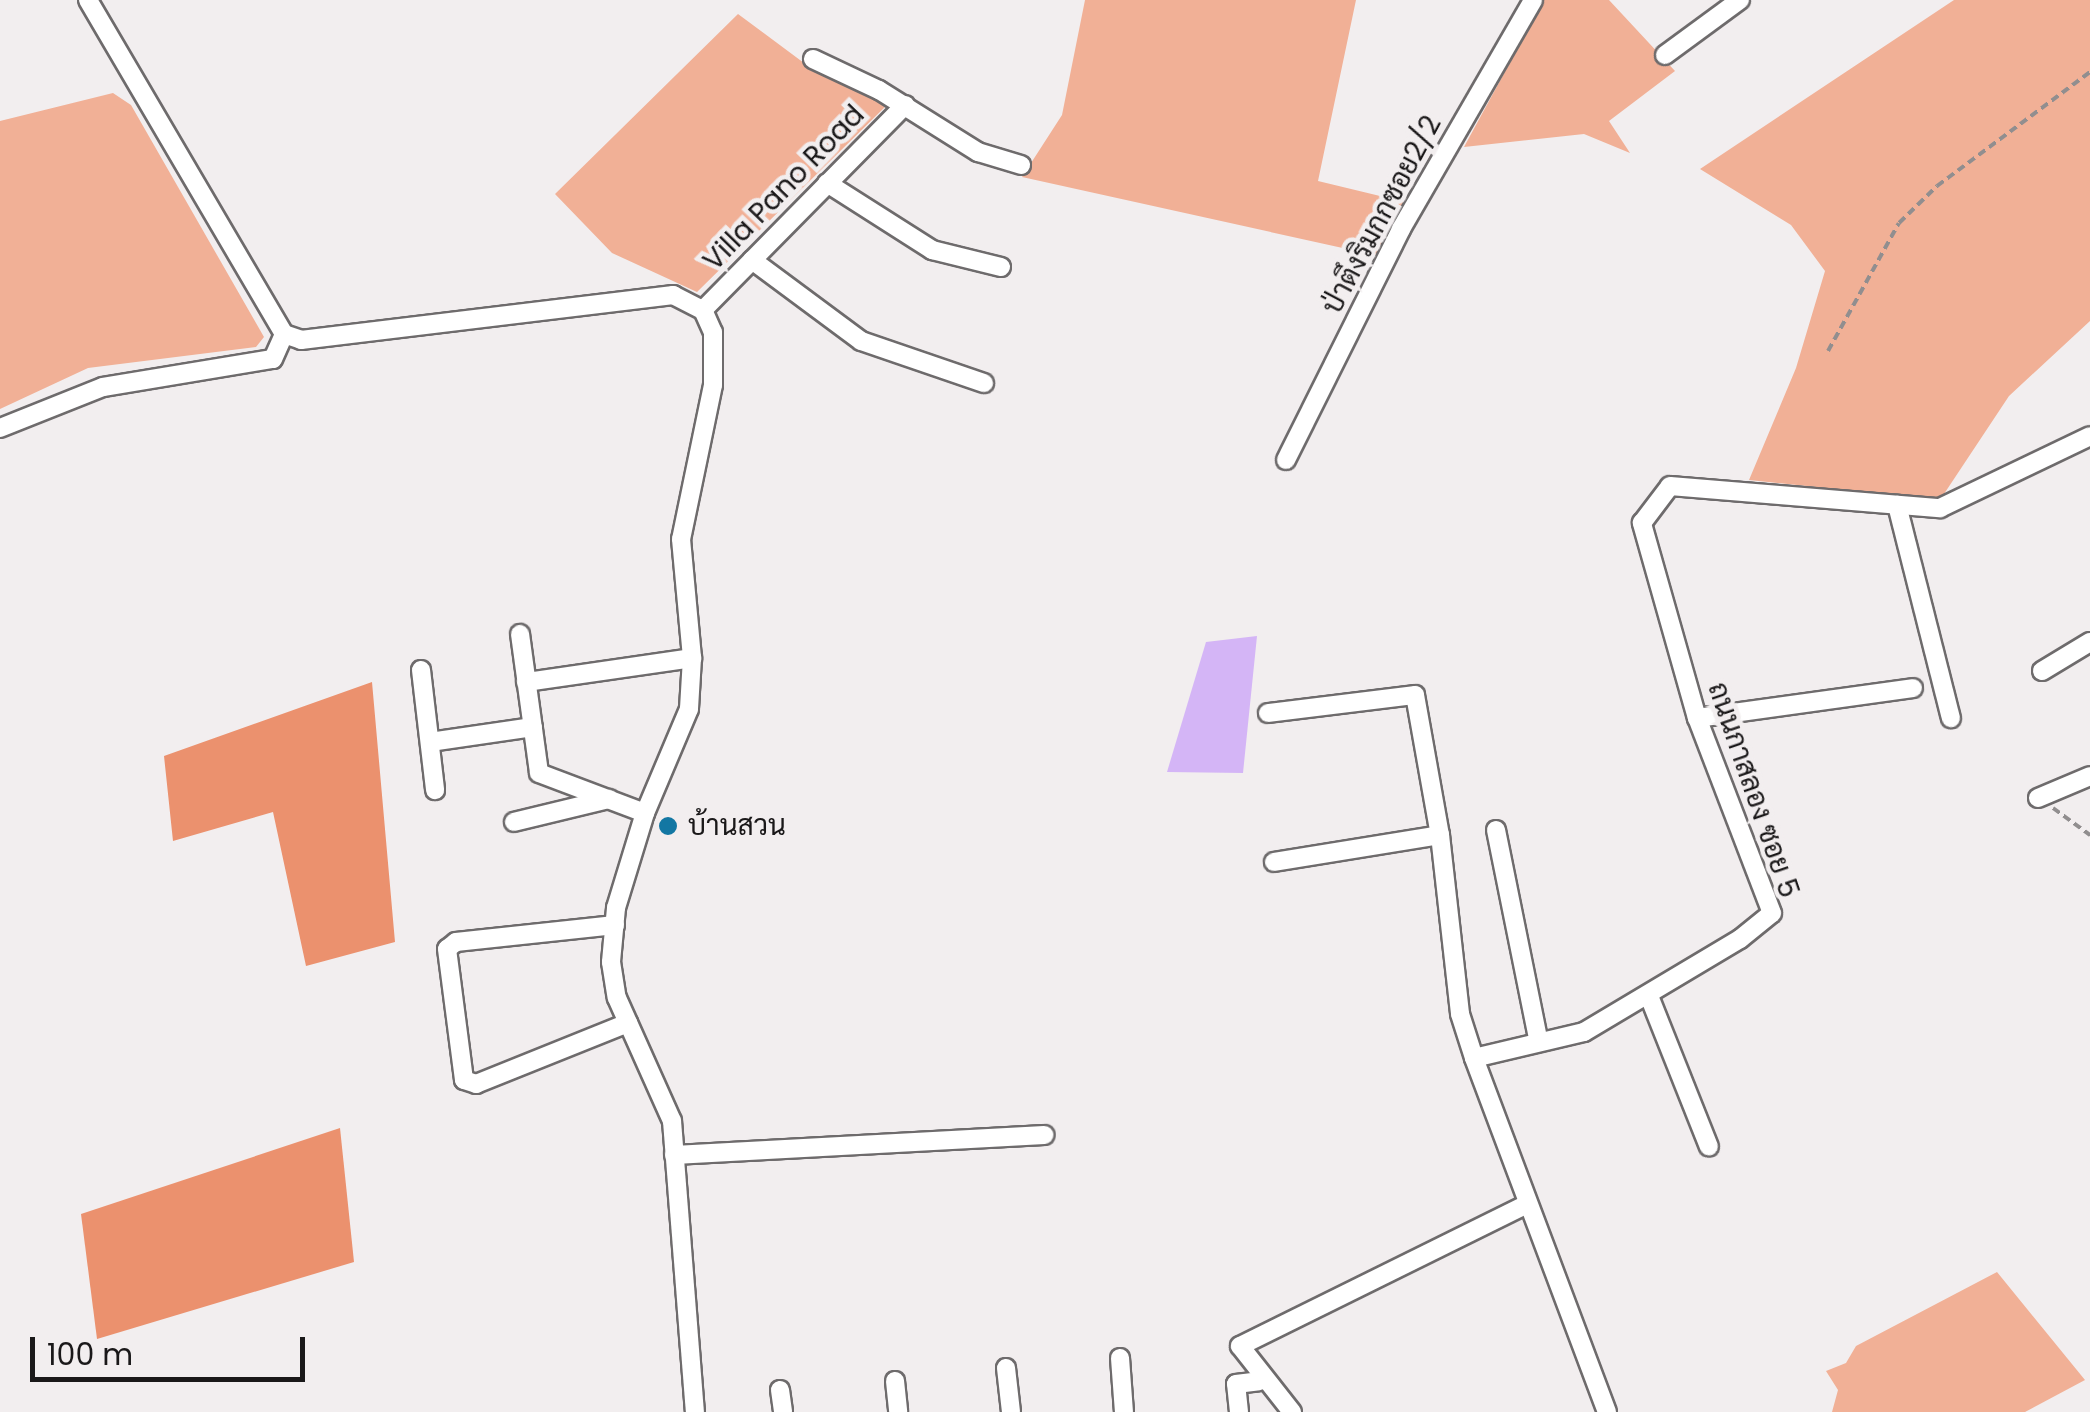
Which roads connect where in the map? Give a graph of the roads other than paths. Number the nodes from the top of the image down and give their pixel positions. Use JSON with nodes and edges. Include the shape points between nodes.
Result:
{"nodes":[{"id":1,"x":88,"y":0,"type":"edge"},
{"id":2,"x":1533,"y":0,"type":"edge"},
{"id":3,"x":1740,"y":0,"type":"edge"},
{"id":4,"x":1665,"y":55,"type":"dead end"},
{"id":5,"x":812,"y":60,"type":"dead end"},
{"id":6,"x":905,"y":105,"type":"junction"},
{"id":7,"x":1021,"y":165,"type":"dead end"},
{"id":8,"x":827,"y":183,"type":"junction"},
{"id":9,"x":752,"y":260,"type":"junction"},
{"id":10,"x":1001,"y":267,"type":"dead end"},
{"id":11,"x":703,"y":310,"type":"junction"},
{"id":12,"x":284,"y":334,"type":"junction"},
{"id":13,"x":984,"y":383,"type":"dead end"},
{"id":14,"x":0,"y":428,"type":"edge"},
{"id":15,"x":2090,"y":436,"type":"edge"},
{"id":16,"x":1286,"y":460,"type":"dead end"},
{"id":17,"x":1897,"y":504,"type":"junction"},
{"id":18,"x":520,"y":634,"type":"dead end"},
{"id":19,"x":2090,"y":642,"type":"edge"},
{"id":20,"x":692,"y":658,"type":"junction"},
{"id":21,"x":421,"y":670,"type":"dead end"},
{"id":22,"x":2042,"y":672,"type":"dead end"},
{"id":23,"x":526,"y":682,"type":"junction"},
{"id":24,"x":1913,"y":688,"type":"dead end"},
{"id":25,"x":1268,"y":713,"type":"dead end"},
{"id":26,"x":1697,"y":718,"type":"junction"},
{"id":27,"x":1951,"y":718,"type":"dead end"},
{"id":28,"x":532,"y":727,"type":"junction"},
{"id":29,"x":430,"y":742,"type":"junction"},
{"id":30,"x":2090,"y":776,"type":"edge"},
{"id":31,"x":436,"y":790,"type":"dead end"},
{"id":32,"x":2038,"y":798,"type":"road end"},
{"id":33,"x":609,"y":800,"type":"junction"},
{"id":34,"x":646,"y":813,"type":"junction"},
{"id":35,"x":514,"y":822,"type":"dead end"},
{"id":36,"x":1496,"y":830,"type":"dead end"},
{"id":37,"x":1440,"y":834,"type":"junction"},
{"id":38,"x":1274,"y":862,"type":"dead end"},
{"id":39,"x":615,"y":925,"type":"junction"},
{"id":40,"x":1649,"y":996,"type":"junction"},
{"id":41,"x":628,"y":1023,"type":"junction"},
{"id":42,"x":1538,"y":1039,"type":"junction"},
{"id":43,"x":1474,"y":1058,"type":"junction"},
{"id":44,"x":1044,"y":1135,"type":"dead end"},
{"id":45,"x":1709,"y":1147,"type":"dead end"},
{"id":46,"x":674,"y":1155,"type":"junction"},
{"id":47,"x":1528,"y":1204,"type":"junction"},
{"id":48,"x":1120,"y":1358,"type":"dead end"},
{"id":49,"x":1006,"y":1368,"type":"dead end"},
{"id":50,"x":895,"y":1381,"type":"dead end"},
{"id":51,"x":1259,"y":1381,"type":"dead end"},
{"id":52,"x":780,"y":1390,"type":"dead end"},
{"id":53,"x":695,"y":1412,"type":"edge"},
{"id":54,"x":783,"y":1412,"type":"edge"},
{"id":55,"x":898,"y":1412,"type":"edge"},
{"id":56,"x":1011,"y":1412,"type":"edge"},
{"id":57,"x":1124,"y":1412,"type":"edge"},
{"id":58,"x":1238,"y":1412,"type":"edge"},
{"id":59,"x":1292,"y":1412,"type":"edge"},
{"id":60,"x":1607,"y":1412,"type":"edge"}],
"edges":[{"from":1,"to":12,"type":"street"},
{"from":2,"to":16,"type":"street","name":"ป่าตึงริมกกซอย2/2","via":[[1401,229]]},
{"from":3,"to":4,"type":"street"},
{"from":5,"to":6,"type":"street"},
{"from":6,"to":7,"type":"street","via":[[978,152]]},
{"from":6,"to":8,"type":"street","name":"Villa Pano Road"},
{"from":8,"to":9,"type":"street","name":"Villa Pano Road"},
{"from":8,"to":10,"type":"street","via":[[932,250]]},
{"from":9,"to":11,"type":"street","name":"Villa Pano Road"},
{"from":9,"to":13,"type":"street","via":[[861,341]]},
{"from":11,"to":12,"type":"street","via":[[673,295],[301,340]]},
{"from":11,"to":20,"type":"street","via":[[713,332],[713,385],[682,539]]},
{"from":12,"to":14,"type":"street","via":[[273,360],[103,387]]},
{"from":15,"to":17,"type":"street","name":"ถนนกาสลอง ซอย 5","via":[[1940,508]]},
{"from":17,"to":26,"type":"street","name":"ถนนกาสลอง ซอย 5","via":[[1670,486],[1642,523]]},
{"from":17,"to":27,"type":"street"},
{"from":18,"to":23,"type":"street"},
{"from":19,"to":22,"type":"street"},
{"from":20,"to":23,"type":"street"},
{"from":20,"to":34,"type":"street","via":[[689,709]]},
{"from":21,"to":29,"type":"street"},
{"from":23,"to":28,"type":"street"},
{"from":24,"to":26,"type":"street"},
{"from":25,"to":37,"type":"street","via":[[1411,691]]},
{"from":26,"to":40,"type":"street","name":"ถนนกาสลอง ซอย 5","via":[[1772,912]]},
{"from":28,"to":29,"type":"street"},
{"from":28,"to":33,"type":"street","via":[[539,773]]},
{"from":29,"to":31,"type":"street"},
{"from":30,"to":32,"type":"street"},
{"from":33,"to":34,"type":"street"},
{"from":33,"to":35,"type":"street"},
{"from":34,"to":39,"type":"street"},
{"from":36,"to":42,"type":"street"},
{"from":37,"to":38,"type":"street"},
{"from":37,"to":43,"type":"street","via":[[1460,1014]]},
{"from":39,"to":41,"type":"street","via":[[611,962]]},
{"from":39,"to":41,"type":"street","via":[[447,948],[464,1080],[476,1084]]},
{"from":40,"to":42,"type":"street","name":"ถนนกาสลอง ซอย 5","via":[[1584,1032]]},
{"from":40,"to":45,"type":"street"},
{"from":41,"to":46,"type":"street","via":[[672,1121]]},
{"from":42,"to":43,"type":"street","name":"ถนนกาสลอง ซอย 5"},
{"from":43,"to":47,"type":"street"},
{"from":44,"to":46,"type":"street"},
{"from":46,"to":53,"type":"street"},
{"from":47,"to":59,"type":"street","via":[[1240,1346]]},
{"from":47,"to":60,"type":"street"},
{"from":48,"to":57,"type":"street"},
{"from":49,"to":56,"type":"street"},
{"from":50,"to":55,"type":"street"},
{"from":51,"to":58,"type":"street","via":[[1236,1384]]},
{"from":52,"to":54,"type":"street"}]}
